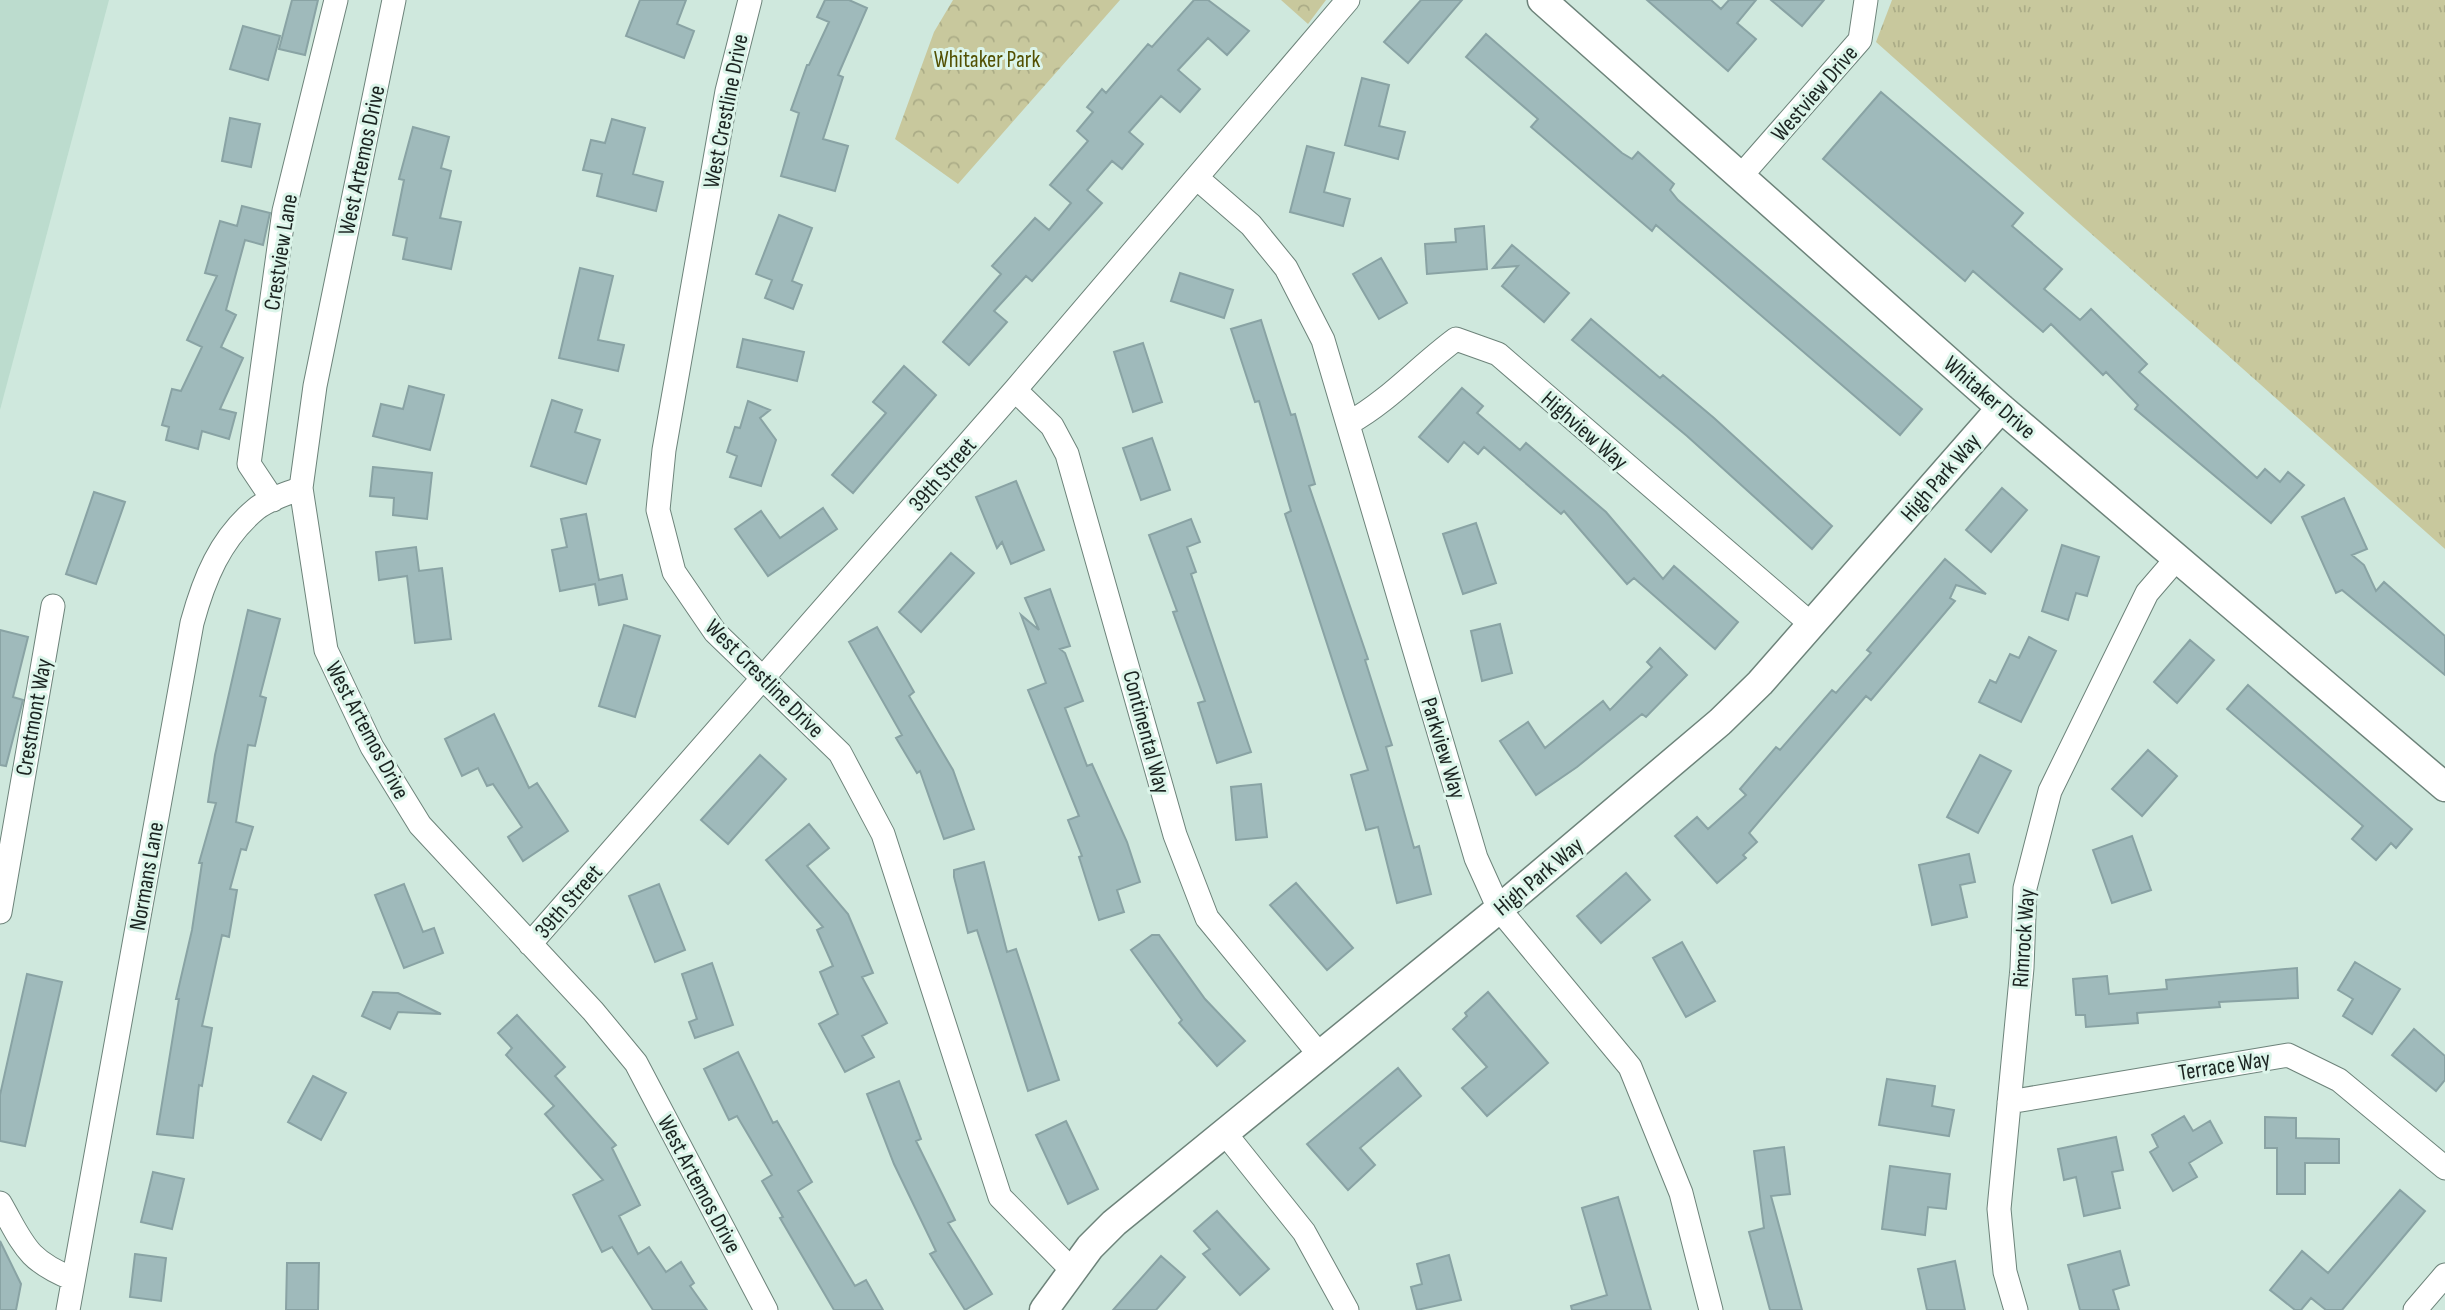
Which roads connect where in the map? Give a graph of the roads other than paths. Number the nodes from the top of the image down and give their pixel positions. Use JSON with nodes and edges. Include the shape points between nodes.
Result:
{"nodes":[{"id":1,"x":335,"y":0,"type":"edge"},
{"id":2,"x":394,"y":0,"type":"edge"},
{"id":3,"x":750,"y":0,"type":"edge"},
{"id":4,"x":1348,"y":0,"type":"edge"},
{"id":5,"x":1542,"y":0,"type":"edge"},
{"id":6,"x":1866,"y":0,"type":"edge"},
{"id":7,"x":1740,"y":177,"type":"junction"},
{"id":8,"x":1198,"y":178,"type":"junction"},
{"id":9,"x":1015,"y":390,"type":"junction"},
{"id":10,"x":2001,"y":408,"type":"junction"},
{"id":11,"x":1349,"y":424,"type":"junction"},
{"id":12,"x":301,"y":488,"type":"junction"},
{"id":13,"x":273,"y":500,"type":"junction"},
{"id":14,"x":2178,"y":557,"type":"junction"},
{"id":15,"x":53,"y":606,"type":"dead end"},
{"id":16,"x":1811,"y":624,"type":"junction"},
{"id":17,"x":764,"y":678,"type":"junction"},
{"id":18,"x":2445,"y":787,"type":"edge"},
{"id":19,"x":1499,"y":909,"type":"junction"},
{"id":20,"x":0,"y":912,"type":"edge"},
{"id":21,"x":530,"y":944,"type":"junction"},
{"id":22,"x":1319,"y":1054,"type":"junction"},
{"id":23,"x":2009,"y":1101,"type":"junction"},
{"id":24,"x":1224,"y":1132,"type":"junction"},
{"id":25,"x":2445,"y":1168,"type":"edge"},
{"id":26,"x":0,"y":1203,"type":"edge"},
{"id":27,"x":1072,"y":1270,"type":"junction"},
{"id":28,"x":2445,"y":1275,"type":"edge"},
{"id":29,"x":73,"y":1279,"type":"junction"},
{"id":30,"x":68,"y":1310,"type":"edge"},
{"id":31,"x":766,"y":1310,"type":"edge"},
{"id":32,"x":1044,"y":1310,"type":"edge"},
{"id":33,"x":1347,"y":1310,"type":"edge"},
{"id":34,"x":1711,"y":1310,"type":"edge"},
{"id":35,"x":2016,"y":1310,"type":"edge"},
{"id":36,"x":2415,"y":1310,"type":"edge"}],
"edges":[{"from":1,"to":13,"type":"street","name":"Crestview Lane","via":[[284,211],[249,464]]},
{"from":2,"to":12,"type":"street","name":"West Artemos Drive","via":[[315,386]]},
{"from":3,"to":17,"type":"street","name":"West Crestline Drive","via":[[727,91],[664,450],[658,510],[674,572],[715,632]]},
{"from":4,"to":8,"type":"street","name":"39th Street"},
{"from":5,"to":7,"type":"street","name":"Whitaker Drive"},
{"from":6,"to":7,"type":"street","name":"Westview Drive","via":[[1860,40]]},
{"from":7,"to":10,"type":"street","name":"Whitaker Drive"},
{"from":8,"to":9,"type":"street","name":"39th Street"},
{"from":8,"to":11,"type":"street","name":"Parkview Way","via":[[1251,225],[1286,268],[1323,340]]},
{"from":9,"to":17,"type":"street","name":"39th Street"},
{"from":9,"to":22,"type":"street","name":"Continental Way","via":[[1052,426],[1067,454],[1175,835],[1207,918]]},
{"from":10,"to":14,"type":"street","name":"Whitaker Drive"},
{"from":10,"to":16,"type":"street","name":"High Park Way"},
{"from":11,"to":16,"type":"street","name":"Highview Way","via":[[1396,393],[1420,366],[1456,339],[1497,354]]},
{"from":11,"to":19,"type":"street","name":"Parkview Way","via":[[1476,858]]},
{"from":12,"to":13,"type":"street","name":"Normans Lane"},
{"from":12,"to":21,"type":"street","name":"West Artemos Drive","via":[[326,650],[372,747],[420,825]]},
{"from":13,"to":29,"type":"street","name":"Normans Lane","via":[[258,508],[224,542],[198,599]]},
{"from":14,"to":18,"type":"street","name":"Whitaker Drive"},
{"from":14,"to":23,"type":"street","name":"Rimrock Way","via":[[2147,593],[2050,791],[2025,888]]},
{"from":15,"to":20,"type":"street","name":"Crestmont Way"},
{"from":16,"to":19,"type":"street","name":"High Park Way","via":[[1720,722]]},
{"from":17,"to":21,"type":"street","name":"39th Street"},
{"from":17,"to":27,"type":"street","name":"West Crestline Drive","via":[[840,753],[883,834],[1000,1196]]},
{"from":19,"to":22,"type":"street","name":"High Park Way"},
{"from":19,"to":34,"type":"street","name":"Parkview Way","via":[[1630,1067],[1681,1193]]},
{"from":21,"to":31,"type":"street","name":"West Artemos Drive","via":[[636,1063]]},
{"from":22,"to":24,"type":"street","name":"High Park Way"},
{"from":23,"to":25,"type":"street","name":"Terrace Way","via":[[2288,1055],[2339,1080]]},
{"from":23,"to":35,"type":"street","name":"Rimrock Way","via":[[1999,1209],[2006,1272]]},
{"from":24,"to":27,"type":"street","name":"High Park Way","via":[[1114,1223]]},
{"from":24,"to":33,"type":"street","via":[[1304,1232]]},
{"from":26,"to":29,"type":"street","via":[[24,1246],[42,1267]]},
{"from":27,"to":32,"type":"street","name":"High Park Way"},
{"from":28,"to":36,"type":"street"},
{"from":29,"to":30,"type":"street","name":"Normans Lane"}]}
